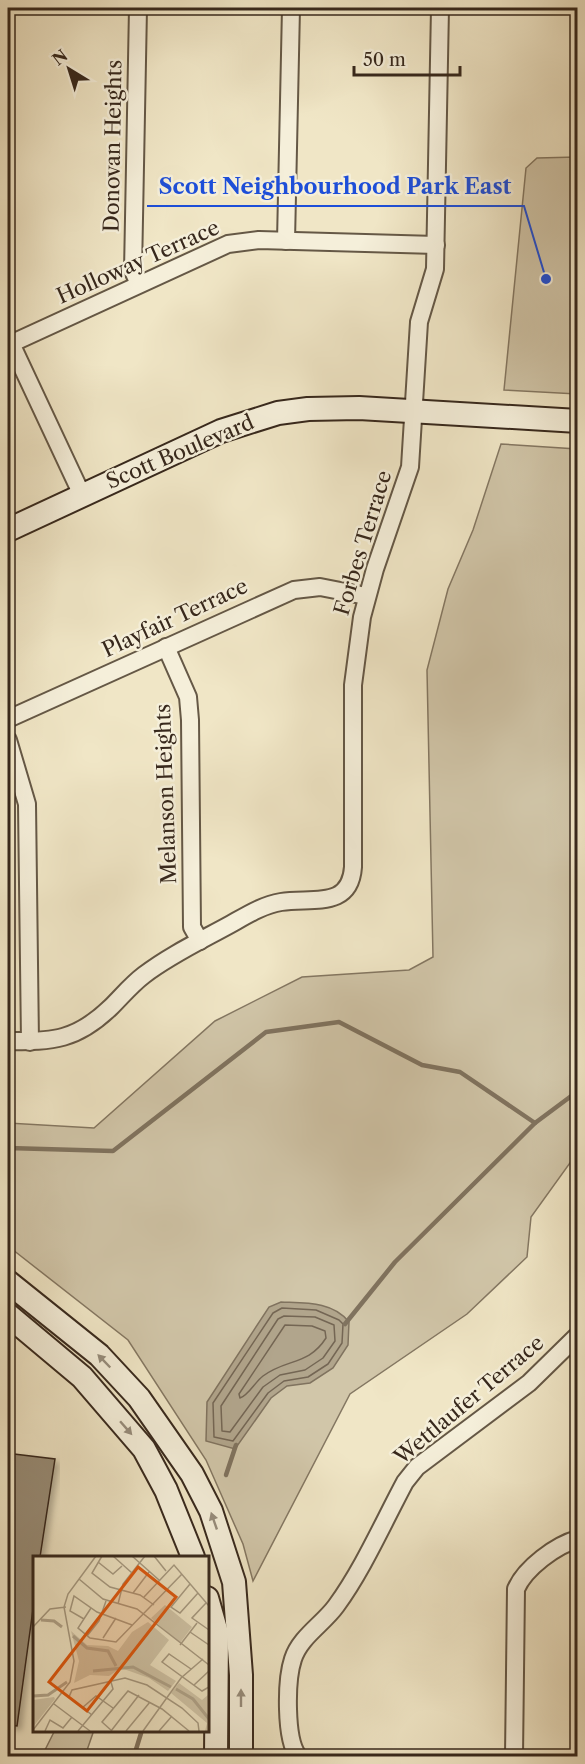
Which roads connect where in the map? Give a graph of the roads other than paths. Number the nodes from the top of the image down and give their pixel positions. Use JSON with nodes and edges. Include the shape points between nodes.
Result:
{"nodes":[{"id":1,"x":138,"y":8,"type":"edge"},
{"id":2,"x":291,"y":8,"type":"edge"},
{"id":3,"x":440,"y":8,"type":"edge"},
{"id":4,"x":286,"y":241,"type":"junction"},
{"id":5,"x":436,"y":245,"type":"junction"},
{"id":6,"x":139,"y":284,"type":"junction"},
{"id":7,"x":8,"y":342,"type":"edge"},
{"id":8,"x":415,"y":411,"type":"junction"},
{"id":9,"x":578,"y":421,"type":"edge"},
{"id":10,"x":82,"y":495,"type":"junction"},
{"id":11,"x":8,"y":530,"type":"edge"},
{"id":12,"x":366,"y":596,"type":"junction"},
{"id":13,"x":166,"y":647,"type":"junction"},
{"id":14,"x":8,"y":719,"type":"edge"},
{"id":15,"x":8,"y":740,"type":"edge"},
{"id":16,"x":200,"y":941,"type":"junction"},
{"id":17,"x":8,"y":1041,"type":"edge"},
{"id":18,"x":30,"y":1042,"type":"junction"},
{"id":19,"x":8,"y":1282,"type":"edge"},
{"id":20,"x":8,"y":1315,"type":"edge"},
{"id":21,"x":578,"y":1335,"type":"edge"},
{"id":22,"x":578,"y":1539,"type":"edge"},
{"id":23,"x":193,"y":1556,"type":"edge"},
{"id":24,"x":208,"y":1602,"type":"edge"},
{"id":25,"x":216,"y":1756,"type":"edge"},
{"id":26,"x":242,"y":1756,"type":"edge"},
{"id":27,"x":298,"y":1756,"type":"edge"},
{"id":28,"x":514,"y":1756,"type":"edge"}],
"edges":[{"from":1,"to":6,"type":"street","name":"Donovan Heights","via":[[133,271]]},
{"from":2,"to":4,"type":"street"},
{"from":3,"to":5,"type":"street","name":"Forbes Terrace"},
{"from":4,"to":5,"type":"street","name":"Holloway Terrace"},
{"from":4,"to":6,"type":"street","name":"Holloway Terrace","via":[[228,244]]},
{"from":5,"to":8,"type":"street","name":"Forbes Terrace","via":[[435,269],[419,322]]},
{"from":6,"to":7,"type":"street","name":"Holloway Terrace"},
{"from":7,"to":10,"type":"street"},
{"from":8,"to":9,"type":"main road","name":"Scott Boulevard"},
{"from":8,"to":10,"type":"main road","name":"Scott Boulevard","via":[[323,408],[258,418]]},
{"from":8,"to":12,"type":"street","name":"Forbes Terrace","via":[[410,466]]},
{"from":10,"to":11,"type":"main road","name":"Scott Boulevard"},
{"from":12,"to":13,"type":"street","name":"Playfair Terrace","via":[[320,587],[294,590]]},
{"from":12,"to":16,"type":"street","name":"Forbes Terrace","via":[[352,685],[350,882],[331,899],[268,905]]},
{"from":13,"to":14,"type":"street","name":"Playfair Terrace"},
{"from":13,"to":16,"type":"street","name":"Melanson Heights","via":[[188,697],[192,927]]},
{"from":15,"to":18,"type":"street","via":[[27,804]]},
{"from":16,"to":18,"type":"street","name":"Forbes Terrace","via":[[146,973],[80,1032],[63,1039]]},
{"from":17,"to":18,"type":"street","name":"Forbes Terrace"},
{"from":26,"to":19,"type":"main road","one_way":true,"via":[[234,1582],[206,1502],[192,1474],[139,1398],[99,1355]]},
{"from":20,"to":23,"type":"main road","one_way":true,"via":[[82,1377],[144,1449],[166,1490]]},
{"from":21,"to":27,"type":"street","name":"Wettlaufer Terrace","via":[[529,1383],[417,1467],[405,1482],[343,1594],[293,1658],[289,1739]]},
{"from":22,"to":28,"type":"street","via":[[568,1542],[528,1572],[516,1588]]},
{"from":24,"to":25,"type":"main road","via":[[217,1633]]}]}
